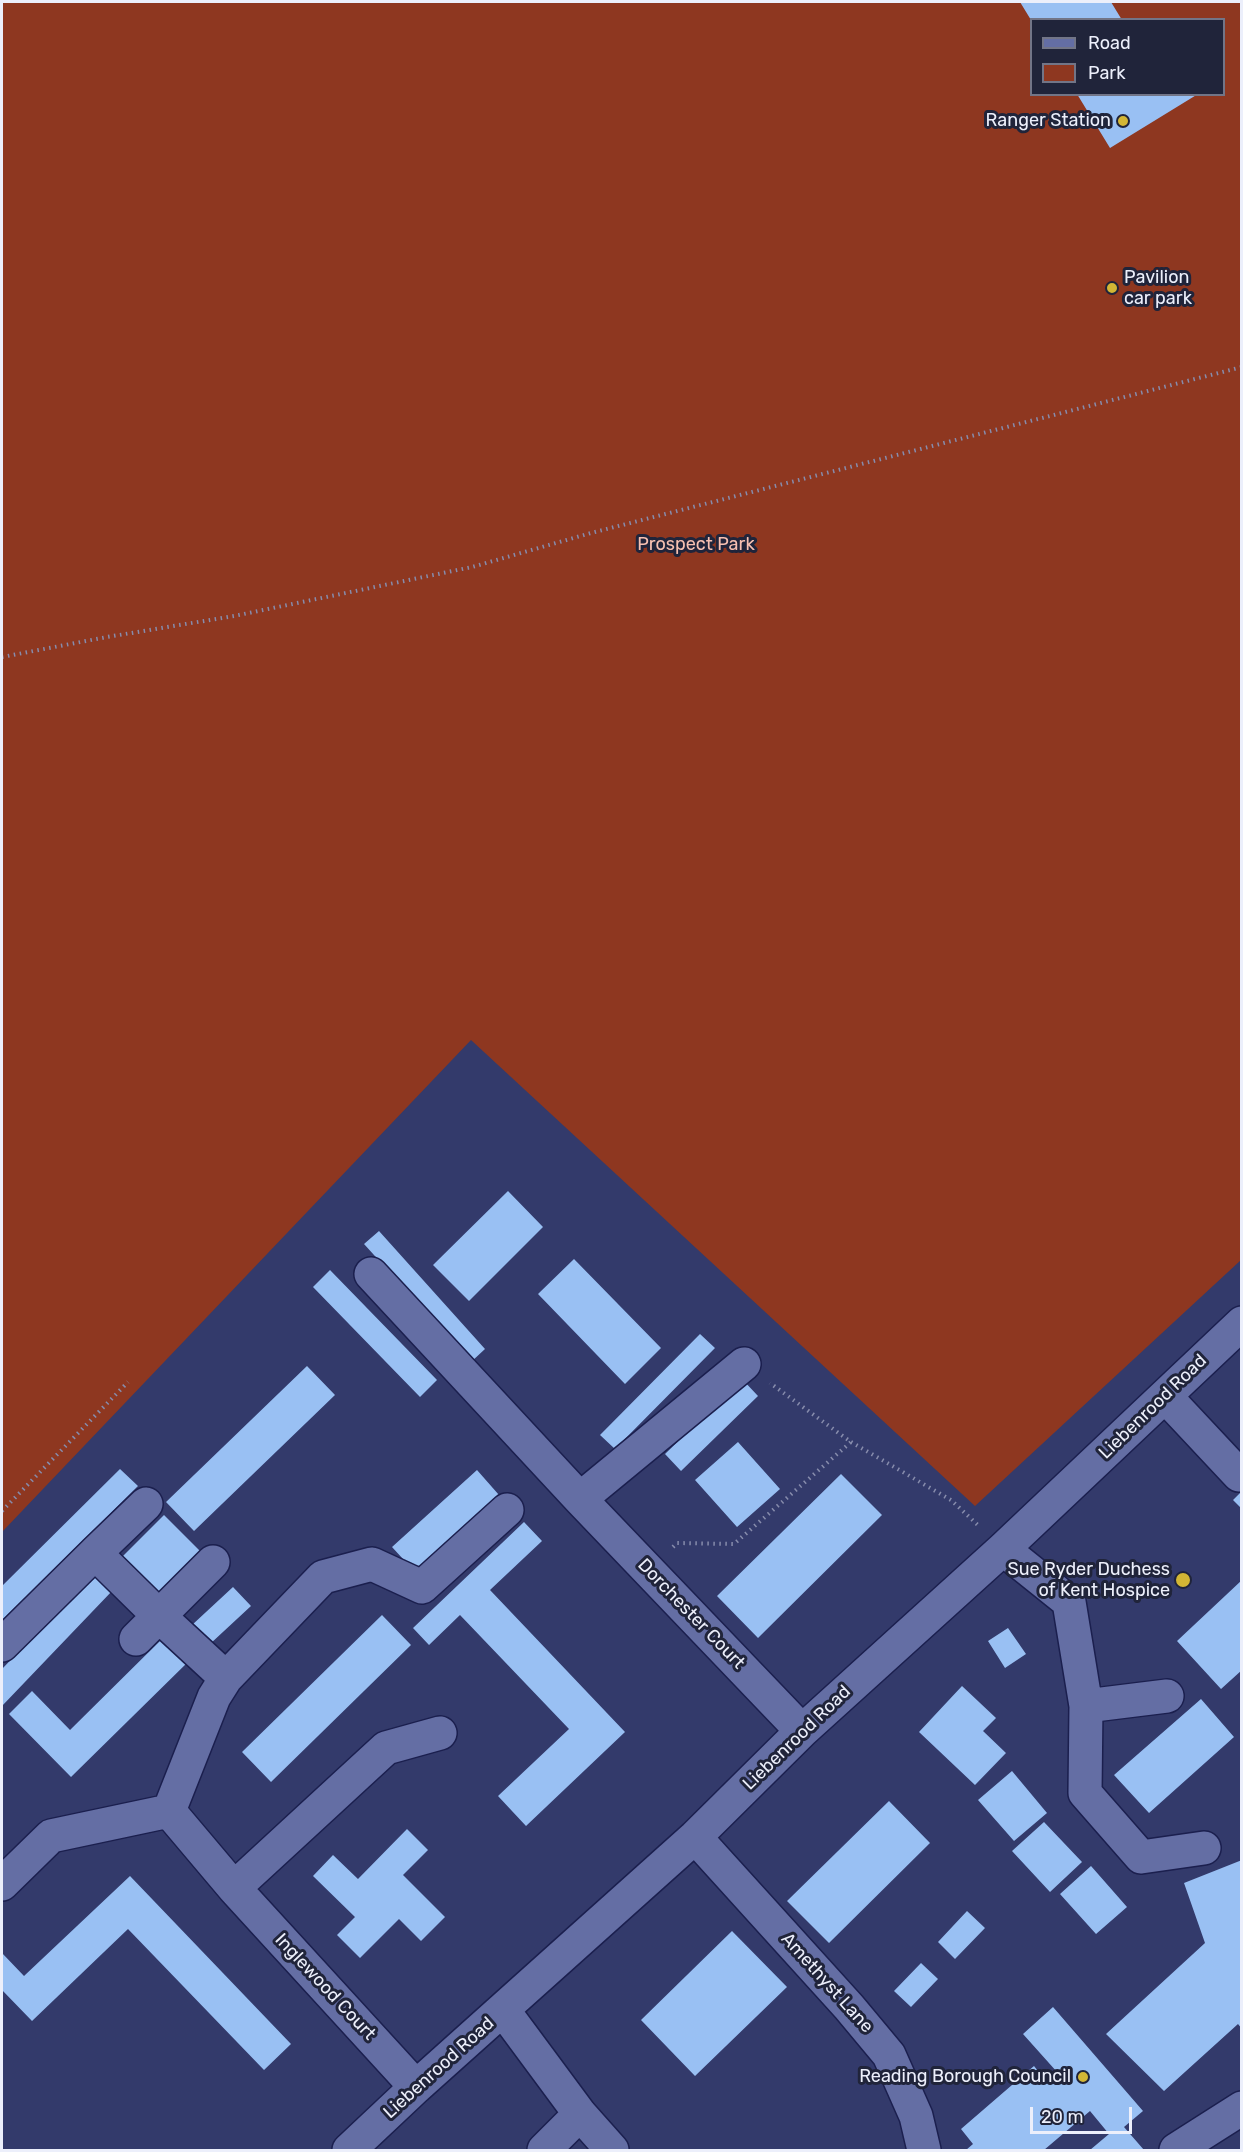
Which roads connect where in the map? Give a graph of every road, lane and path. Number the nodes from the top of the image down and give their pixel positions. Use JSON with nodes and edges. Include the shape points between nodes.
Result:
{"nodes":[{"id":1,"x":1242,"y":367,"type":"edge"},
{"id":2,"x":2,"y":657,"type":"edge"},
{"id":3,"x":371,"y":1274,"type":"dead end"},
{"id":4,"x":1239,"y":1330,"type":"edge"},
{"id":5,"x":744,"y":1364,"type":"joint"},
{"id":6,"x":128,"y":1382,"type":"dead end"},
{"id":7,"x":1165,"y":1396,"type":"junction"},
{"id":8,"x":851,"y":1442,"type":"junction"},
{"id":9,"x":1239,"y":1475,"type":"dead end"},
{"id":10,"x":580,"y":1499,"type":"junction"},
{"id":11,"x":146,"y":1504,"type":"dead end"},
{"id":12,"x":507,"y":1510,"type":"dead end"},
{"id":13,"x":2,"y":1511,"type":"edge"},
{"id":14,"x":1003,"y":1549,"type":"junction"},
{"id":15,"x":95,"y":1553,"type":"junction"},
{"id":16,"x":213,"y":1562,"type":"dead end"},
{"id":17,"x":650,"y":1571,"type":"junction"},
{"id":18,"x":147,"y":1628,"type":"junction"},
{"id":19,"x":2,"y":1645,"type":"edge"},
{"id":20,"x":226,"y":1678,"type":"junction"},
{"id":21,"x":1167,"y":1696,"type":"dead end"},
{"id":22,"x":1086,"y":1706,"type":"junction"},
{"id":23,"x":802,"y":1731,"type":"junction"},
{"id":24,"x":440,"y":1733,"type":"dead end"},
{"id":25,"x":170,"y":1811,"type":"junction"},
{"id":26,"x":695,"y":1837,"type":"junction"},
{"id":27,"x":1204,"y":1848,"type":"dead end"},
{"id":28,"x":2,"y":1884,"type":"edge"},
{"id":29,"x":234,"y":1888,"type":"junction"},
{"id":30,"x":503,"y":2010,"type":"junction"},
{"id":31,"x":416,"y":2087,"type":"junction"},
{"id":32,"x":1242,"y":2108,"type":"edge"},
{"id":33,"x":580,"y":2114,"type":"junction"},
{"id":34,"x":349,"y":2151,"type":"edge"},
{"id":35,"x":543,"y":2151,"type":"edge"},
{"id":36,"x":612,"y":2151,"type":"edge"},
{"id":37,"x":924,"y":2151,"type":"edge"},
{"id":38,"x":1176,"y":2151,"type":"edge"}],
"edges":[{"from":1,"to":2,"type":"path","via":[[614,527],[472,567],[234,616]]},
{"from":3,"to":10,"type":"street","name":"Dorchester Court"},
{"from":4,"to":7,"type":"street","name":"Liebenrood Road"},
{"from":5,"to":8,"type":"path"},
{"from":5,"to":10,"type":"street"},
{"from":6,"to":13,"type":"path"},
{"from":7,"to":9,"type":"street"},
{"from":7,"to":14,"type":"street","name":"Liebenrood Road"},
{"from":8,"to":14,"type":"path","via":[[951,1500]]},
{"from":8,"to":17,"type":"path","via":[[734,1544],[677,1543]]},
{"from":10,"to":17,"type":"street","name":"Dorchester Court"},
{"from":11,"to":15,"type":"street"},
{"from":12,"to":20,"type":"street","via":[[422,1587],[372,1564],[323,1577]]},
{"from":14,"to":22,"type":"street","via":[[1069,1602]]},
{"from":14,"to":23,"type":"street","name":"Liebenrood Road"},
{"from":15,"to":18,"type":"street"},
{"from":15,"to":19,"type":"street"},
{"from":16,"to":18,"type":"street"},
{"from":17,"to":23,"type":"street","name":"Dorchester Court"},
{"from":18,"to":20,"type":"street"},
{"from":20,"to":25,"type":"street","via":[[214,1697]]},
{"from":21,"to":22,"type":"street"},
{"from":22,"to":27,"type":"street","via":[[1085,1792],[1141,1857]]},
{"from":23,"to":26,"type":"street","name":"Liebenrood Road"},
{"from":24,"to":29,"type":"street","via":[[386,1748]]},
{"from":25,"to":28,"type":"street","via":[[51,1836]]},
{"from":25,"to":29,"type":"street","name":"Inglewood Court"},
{"from":26,"to":30,"type":"street","name":"Liebenrood Road"},
{"from":26,"to":37,"type":"street","name":"Amethyst Lane","via":[[889,2055],[916,2116]]},
{"from":29,"to":31,"type":"street","name":"Inglewood Court"},
{"from":30,"to":31,"type":"street","name":"Liebenrood Road"},
{"from":30,"to":33,"type":"street"},
{"from":31,"to":34,"type":"street","name":"Liebenrood Road"},
{"from":32,"to":38,"type":"street"},
{"from":33,"to":35,"type":"street"},
{"from":33,"to":36,"type":"street"}]}
